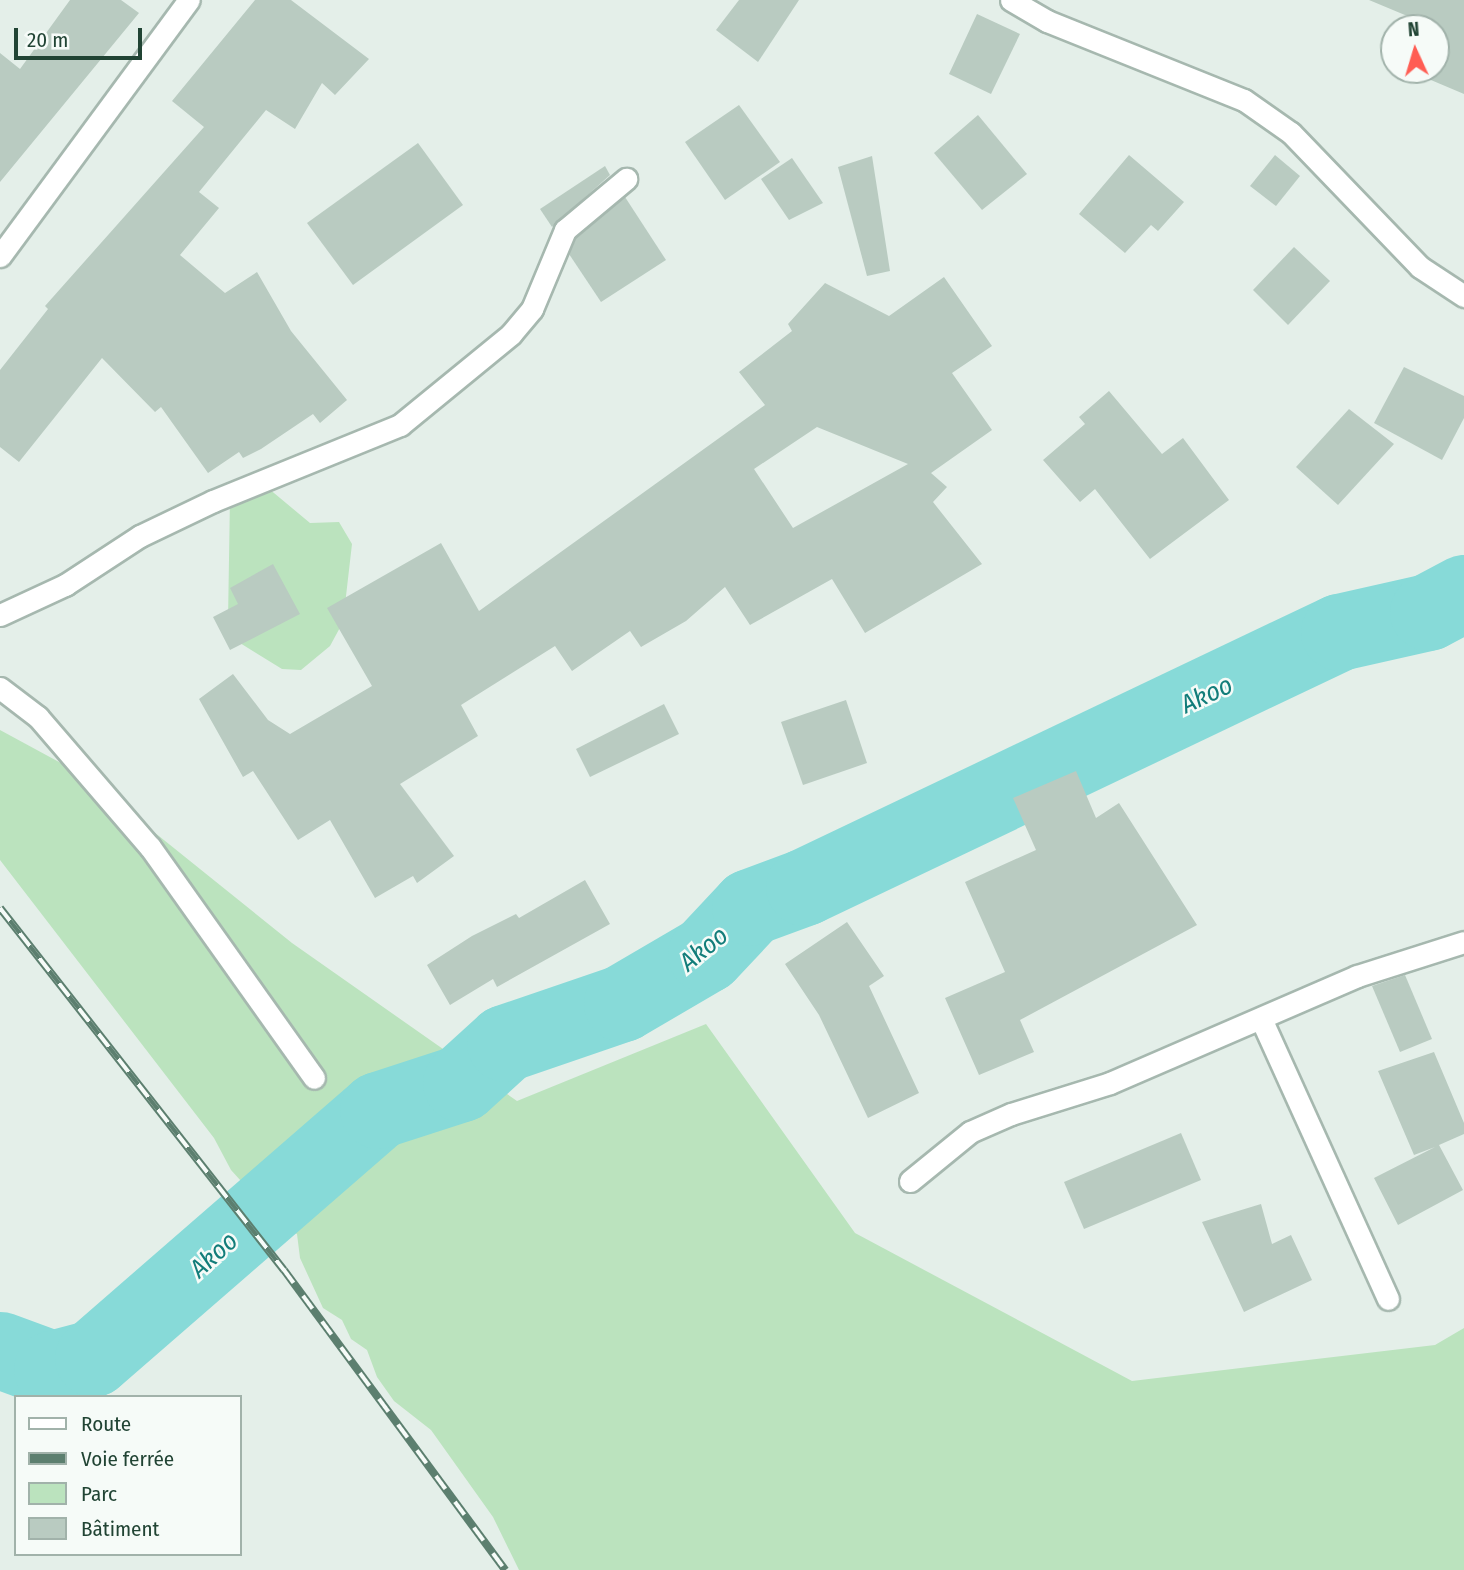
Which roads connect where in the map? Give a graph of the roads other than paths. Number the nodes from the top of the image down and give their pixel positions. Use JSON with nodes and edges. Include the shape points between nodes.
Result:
{"nodes":[{"id":1,"x":189,"y":0,"type":"edge"},
{"id":2,"x":1011,"y":0,"type":"edge"},
{"id":3,"x":626,"y":179,"type":"dead end"},
{"id":4,"x":0,"y":256,"type":"edge"},
{"id":5,"x":1464,"y":296,"type":"edge"},
{"id":6,"x":0,"y":615,"type":"edge"},
{"id":7,"x":0,"y":688,"type":"edge"},
{"id":8,"x":1464,"y":942,"type":"edge"},
{"id":9,"x":1262,"y":1021,"type":"junction"},
{"id":10,"x":314,"y":1078,"type":"dead end"},
{"id":11,"x":910,"y":1181,"type":"dead end"},
{"id":12,"x":1388,"y":1299,"type":"dead end"}],
"edges":[{"from":1,"to":4,"type":"street"},
{"from":2,"to":5,"type":"street","via":[[1047,22],[1244,100],[1291,133],[1420,267]]},
{"from":3,"to":6,"type":"street","via":[[565,230],[532,309],[511,334],[400,425],[213,501],[140,536],[65,585]]},
{"from":7,"to":10,"type":"street","via":[[38,717],[149,847]]},
{"from":8,"to":9,"type":"street","via":[[1357,976]]},
{"from":9,"to":11,"type":"street","via":[[1110,1083],[970,1132]]},
{"from":9,"to":12,"type":"street"}]}
